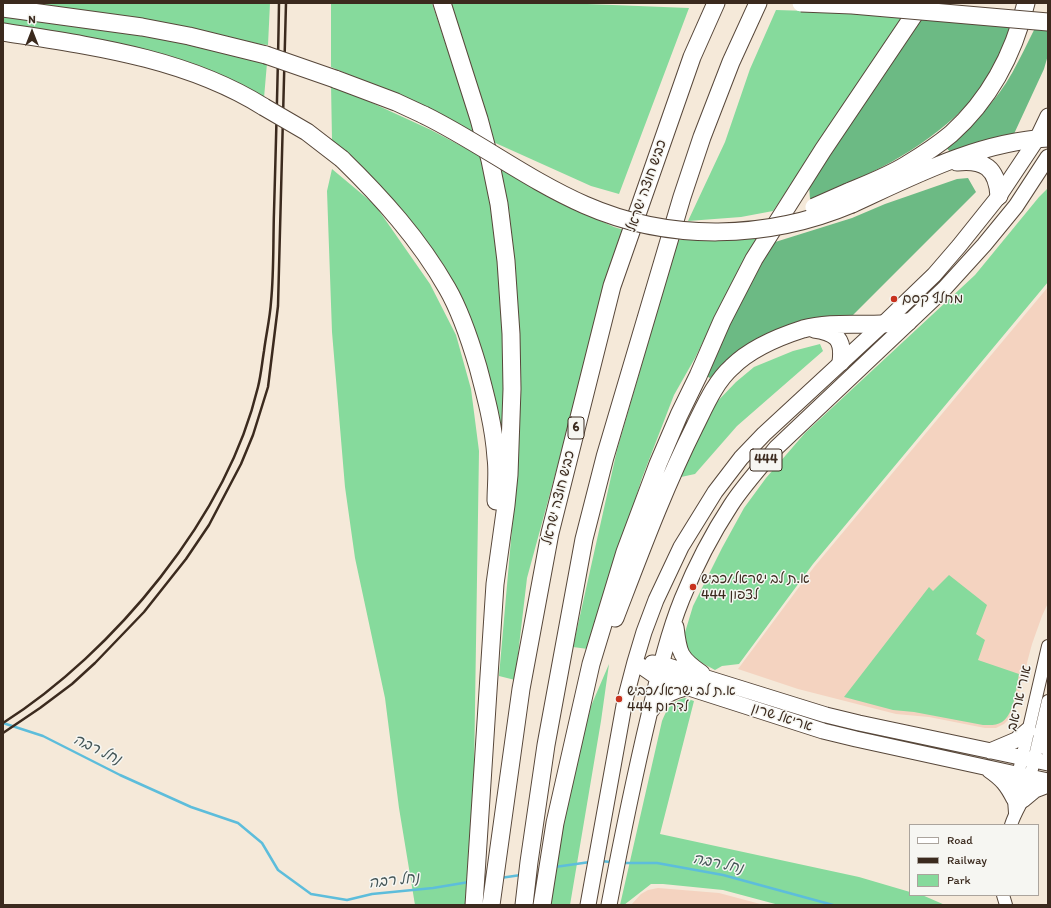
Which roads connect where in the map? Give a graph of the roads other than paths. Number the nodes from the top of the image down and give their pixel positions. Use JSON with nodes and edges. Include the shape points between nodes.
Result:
{"nodes":[{"id":1,"x":442,"y":3,"type":"edge"},
{"id":2,"x":716,"y":3,"type":"edge"},
{"id":3,"x":758,"y":3,"type":"edge"},
{"id":4,"x":801,"y":3,"type":"edge"},
{"id":5,"x":922,"y":3,"type":"edge"},
{"id":6,"x":1026,"y":3,"type":"edge"},
{"id":7,"x":3,"y":8,"type":"edge"},
{"id":8,"x":1048,"y":22,"type":"edge"},
{"id":9,"x":3,"y":32,"type":"edge"},
{"id":10,"x":1048,"y":116,"type":"edge"},
{"id":11,"x":1043,"y":139,"type":"edge"},
{"id":12,"x":1048,"y":157,"type":"edge"},
{"id":13,"x":930,"y":169,"type":"junction"},
{"id":14,"x":1048,"y":170,"type":"edge"},
{"id":15,"x":999,"y":196,"type":"junction"},
{"id":16,"x":850,"y":198,"type":"junction"},
{"id":17,"x":1016,"y":206,"type":"junction"},
{"id":18,"x":908,"y":322,"type":"junction"},
{"id":19,"x":883,"y":324,"type":"junction"},
{"id":20,"x":804,"y":329,"type":"junction"},
{"id":21,"x":841,"y":362,"type":"junction"},
{"id":22,"x":495,"y":584,"type":"junction"},
{"id":23,"x":676,"y":618,"type":"junction"},
{"id":24,"x":1048,"y":646,"type":"edge"},
{"id":25,"x":634,"y":662,"type":"junction"},
{"id":26,"x":660,"y":671,"type":"junction"},
{"id":27,"x":709,"y":678,"type":"junction"},
{"id":28,"x":689,"y":687,"type":"junction"},
{"id":29,"x":1048,"y":701,"type":"edge"},
{"id":30,"x":650,"y":712,"type":"junction"},
{"id":31,"x":575,"y":732,"type":"junction"},
{"id":32,"x":1034,"y":732,"type":"junction"},
{"id":33,"x":1048,"y":749,"type":"edge"},
{"id":34,"x":990,"y":751,"type":"junction"},
{"id":35,"x":1035,"y":760,"type":"edge"},
{"id":36,"x":985,"y":767,"type":"junction"},
{"id":37,"x":1024,"y":776,"type":"junction"},
{"id":38,"x":1048,"y":781,"type":"edge"},
{"id":39,"x":1048,"y":785,"type":"edge"},
{"id":40,"x":1017,"y":804,"type":"junction"},
{"id":41,"x":1011,"y":824,"type":"edge"},
{"id":42,"x":474,"y":900,"type":"edge"},
{"id":43,"x":492,"y":900,"type":"edge"},
{"id":44,"x":524,"y":905,"type":"edge"},
{"id":45,"x":542,"y":905,"type":"edge"},
{"id":46,"x":588,"y":905,"type":"edge"},
{"id":47,"x":609,"y":905,"type":"edge"}],
"edges":[{"from":1,"to":22,"type":"highway","via":[[490,160],[499,204],[506,261],[512,389],[506,505]]},
{"from":2,"to":43,"type":"highway","name":"כביש חוצה ישראל","number":"6","via":[[692,57],[610,294],[550,533],[521,689]]},
{"from":3,"to":44,"type":"highway","via":[[731,62],[684,190],[605,457],[584,539],[547,737]]},
{"from":4,"to":8,"type":"highway","bridge":true},
{"from":5,"to":31,"type":"highway","via":[[823,150],[754,259],[722,320],[661,457],[625,552],[591,664]]},
{"from":6,"to":16,"type":"highway","via":[[1004,65],[977,107],[951,134],[905,166]]},
{"from":7,"to":16,"type":"highway","bridge":true,"via":[[189,36],[266,55],[335,78],[424,115],[584,204],[648,225],[684,231],[732,232],[773,228],[798,222]]},
{"from":9,"to":22,"type":"highway","bridge":true,"via":[[147,58],[216,82],[308,132],[342,159],[398,216],[448,288],[463,321],[483,385],[493,426],[497,460]]},
{"from":10,"to":11,"type":"main road","number":"444"},
{"from":11,"to":13,"type":"highway","via":[[984,149],[951,159]]},
{"from":11,"to":15,"type":"main road","number":"444"},
{"from":12,"to":17,"type":"main road","number":"444"},
{"from":13,"to":15,"type":"highway","via":[[964,161],[985,166],[996,177]]},
{"from":13,"to":16,"type":"highway"},
{"from":14,"to":17,"type":"main road"},
{"from":15,"to":19,"type":"main road","number":"444","via":[[934,275]]},
{"from":17,"to":18,"type":"main road","number":"444","via":[[944,289]]},
{"from":18,"to":19,"type":"highway"},
{"from":18,"to":23,"type":"main road","number":"444","via":[[776,448],[753,475],[731,505],[704,551]]},
{"from":19,"to":20,"type":"highway","via":[[832,324]]},
{"from":19,"to":21,"type":"main road","number":"444"},
{"from":20,"to":21,"type":"highway","via":[[828,332],[838,338],[842,348]]},
{"from":20,"to":31,"type":"highway","via":[[753,351],[731,367],[711,396],[645,538]]},
{"from":21,"to":25,"type":"main road","number":"444","via":[[764,434],[741,458],[715,492],[665,579]]},
{"from":22,"to":42,"type":"highway"},
{"from":23,"to":26,"type":"main road","number":"444"},
{"from":23,"to":27,"type":"main road","via":[[679,650],[689,664]]},
{"from":24,"to":32,"type":"street","name":"אורי אריאב"},
{"from":25,"to":26,"type":"main road","name":"אריאל שרון"},
{"from":25,"to":46,"type":"main road","number":"444"},
{"from":26,"to":27,"type":"main road","name":"אריאל שרון"},
{"from":26,"to":28,"type":"main road","name":"אריאל שרון"},
{"from":26,"to":30,"type":"main road","number":"444"},
{"from":27,"to":34,"type":"main road","name":"אריאל שרון","via":[[852,722]]},
{"from":28,"to":30,"type":"main road","via":[[660,699]]},
{"from":28,"to":36,"type":"main road","name":"אריאל שרון","via":[[824,731]]},
{"from":29,"to":32,"type":"street","name":"אורי אריאב"},
{"from":30,"to":47,"type":"main road","number":"444"},
{"from":31,"to":45,"type":"highway","via":[[555,823]]},
{"from":32,"to":33,"type":"main road"},
{"from":32,"to":34,"type":"main road"},
{"from":32,"to":35,"type":"street","name":"אורי אריאב"},
{"from":34,"to":35,"type":"main road","name":"אריאל שרון"},
{"from":35,"to":37,"type":"street","name":"אורי אריאב"},
{"from":36,"to":37,"type":"main road","name":"אריאל שרון"},
{"from":36,"to":40,"type":"main road","via":[[1008,786]]},
{"from":37,"to":38,"type":"main road","name":"אריאל שרון"},
{"from":37,"to":40,"type":"street","name":"אורי אריאב"},
{"from":39,"to":40,"type":"main road","via":[[1035,790]]},
{"from":40,"to":41,"type":"street","name":"אורי אריאב"}]}
